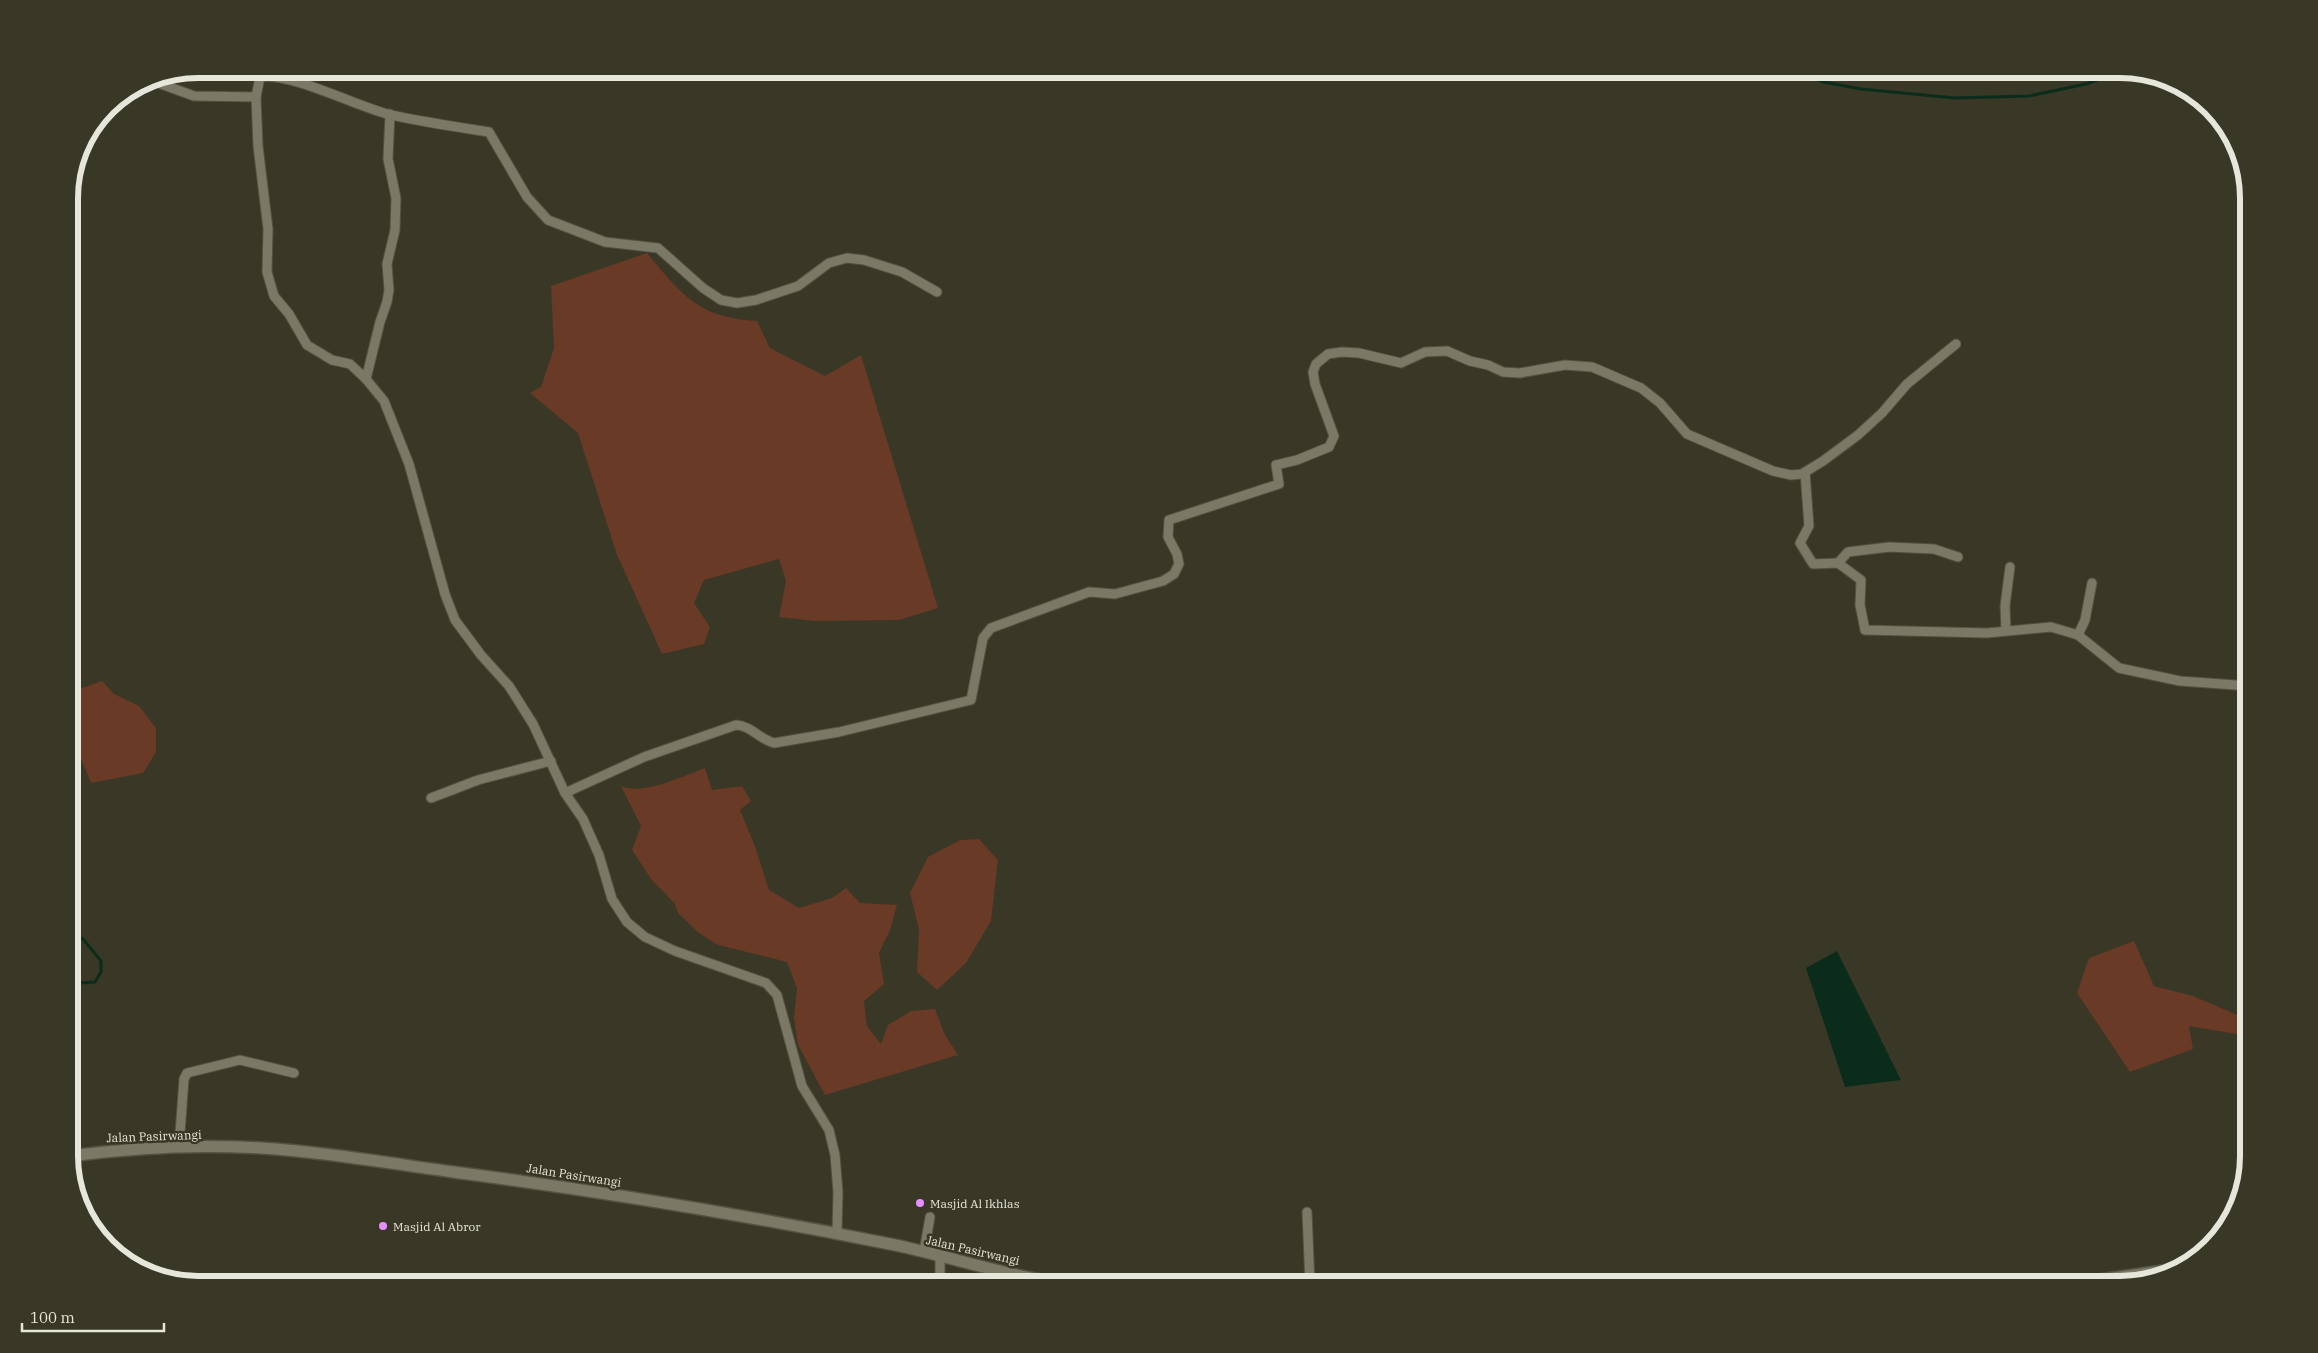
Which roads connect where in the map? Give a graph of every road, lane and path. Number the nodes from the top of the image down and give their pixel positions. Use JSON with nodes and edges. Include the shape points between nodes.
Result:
{"nodes":[{"id":1,"x":260,"y":78,"type":"edge"},
{"id":2,"x":280,"y":78,"type":"edge"},
{"id":3,"x":161,"y":84,"type":"dead end"},
{"id":4,"x":256,"y":97,"type":"junction"},
{"id":5,"x":390,"y":114,"type":"junction"},
{"id":6,"x":937,"y":292,"type":"dead end"},
{"id":7,"x":1956,"y":344,"type":"dead end"},
{"id":8,"x":366,"y":379,"type":"junction"},
{"id":9,"x":1805,"y":472,"type":"junction"},
{"id":10,"x":1958,"y":557,"type":"dead end"},
{"id":11,"x":1838,"y":563,"type":"junction"},
{"id":12,"x":2010,"y":567,"type":"dead end"},
{"id":13,"x":2092,"y":583,"type":"dead end"},
{"id":14,"x":2006,"y":631,"type":"junction"},
{"id":15,"x":2078,"y":635,"type":"junction"},
{"id":16,"x":2240,"y":685,"type":"edge"},
{"id":17,"x":551,"y":761,"type":"junction"},
{"id":18,"x":565,"y":793,"type":"junction"},
{"id":19,"x":431,"y":798,"type":"dead end"},
{"id":20,"x":294,"y":1073,"type":"dead end"},
{"id":21,"x":179,"y":1146,"type":"junction"},
{"id":22,"x":78,"y":1155,"type":"edge"},
{"id":23,"x":1307,"y":1212,"type":"dead end"},
{"id":24,"x":930,"y":1218,"type":"dead end"},
{"id":25,"x":837,"y":1234,"type":"junction"},
{"id":26,"x":924,"y":1252,"type":"junction"},
{"id":27,"x":940,"y":1256,"type":"junction"},
{"id":28,"x":940,"y":1276,"type":"edge"},
{"id":29,"x":1031,"y":1276,"type":"edge"},
{"id":30,"x":1310,"y":1276,"type":"edge"}],
"edges":[{"from":1,"to":4,"type":"street"},
{"from":2,"to":5,"type":"street"},
{"from":3,"to":4,"type":"street","via":[[194,96]]},
{"from":4,"to":8,"type":"street","via":[[270,288],[307,345],[332,360],[350,364]]},
{"from":5,"to":6,"type":"street","via":[[489,132],[527,197],[548,220],[605,242],[658,248],[721,300],[747,302],[764,297],[804,283],[830,263],[847,258],[902,272]]},
{"from":5,"to":8,"type":"street","via":[[388,159],[396,198],[395,230],[387,264],[387,302]]},
{"from":7,"to":9,"type":"street","via":[[1907,384],[1882,414],[1858,435]]},
{"from":8,"to":17,"type":"street","via":[[384,401],[409,464],[455,620],[508,686],[533,724]]},
{"from":9,"to":11,"type":"street","via":[[1809,526],[1800,543],[1813,564]]},
{"from":9,"to":18,"type":"street","via":[[1790,475],[1773,471],[1687,434],[1660,403],[1641,388],[1592,367],[1565,365],[1520,373],[1503,372],[1447,351],[1425,352],[1401,363],[1359,353],[1328,354],[1316,364],[1313,372],[1334,436],[1329,447],[1276,465],[1279,484],[1169,520],[1168,536],[1179,564],[1174,574],[1163,581],[1115,594],[1089,592],[990,628],[984,638],[972,700],[839,732],[774,743],[744,726],[736,726],[644,757]]},
{"from":10,"to":11,"type":"street","via":[[1934,549],[1889,547],[1848,552]]},
{"from":11,"to":14,"type":"street","via":[[1860,580],[1865,630]]},
{"from":12,"to":14,"type":"street","via":[[2005,606]]},
{"from":13,"to":15,"type":"street","via":[[2085,620]]},
{"from":14,"to":15,"type":"street","via":[[2051,627]]},
{"from":15,"to":16,"type":"street","via":[[2119,668],[2180,681]]},
{"from":17,"to":18,"type":"street"},
{"from":17,"to":19,"type":"street","via":[[478,780]]},
{"from":18,"to":25,"type":"street","via":[[583,819],[599,855],[612,898],[627,922],[675,951],[766,983],[777,995],[802,1086],[829,1130],[838,1192]]},
{"from":20,"to":21,"type":"street","via":[[240,1060],[187,1073]]},
{"from":21,"to":22,"type":"street","name":"Jalan Pasirwangi"},
{"from":21,"to":25,"type":"street","name":"Jalan Pasirwangi","via":[[296,1151],[489,1176],[730,1213]]},
{"from":23,"to":30,"type":"street"},
{"from":24,"to":26,"type":"street"},
{"from":25,"to":26,"type":"street","name":"Jalan Pasirwangi"},
{"from":26,"to":27,"type":"street","name":"Jalan Pasirwangi"},
{"from":27,"to":28,"type":"street"},
{"from":27,"to":29,"type":"street","name":"Jalan Pasirwangi"}]}
